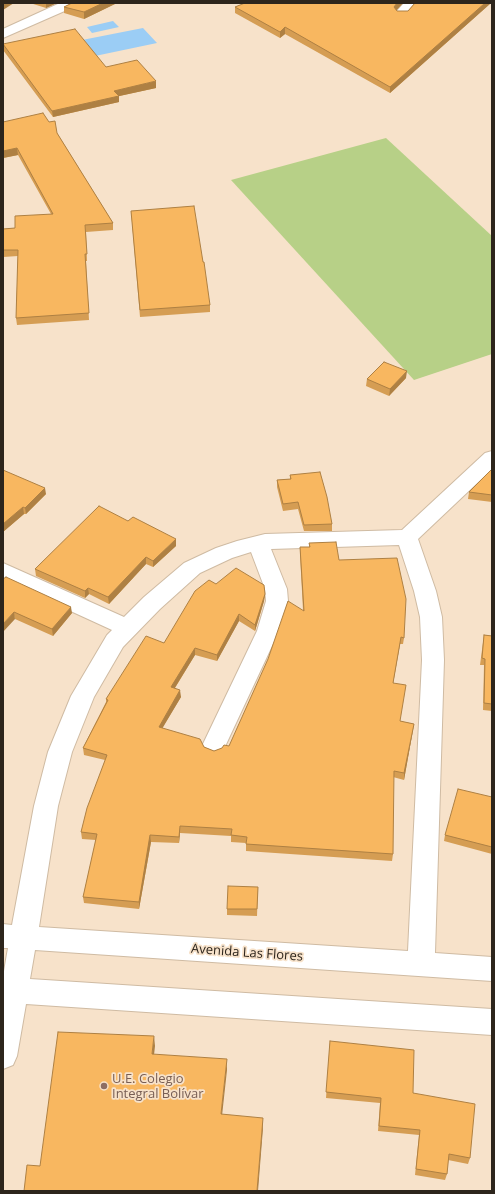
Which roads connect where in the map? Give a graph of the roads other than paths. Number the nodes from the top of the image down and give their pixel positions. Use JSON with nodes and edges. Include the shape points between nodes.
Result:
{"nodes":[{"id":1,"x":71,"y":3,"type":"edge"},
{"id":2,"x":412,"y":3,"type":"edge"},
{"id":3,"x":402,"y":13,"type":"edge"},
{"id":4,"x":3,"y":34,"type":"edge"},
{"id":5,"x":492,"y":458,"type":"edge"},
{"id":6,"x":407,"y":537,"type":"junction"},
{"id":7,"x":258,"y":544,"type":"junction"},
{"id":8,"x":3,"y":571,"type":"edge"},
{"id":9,"x":127,"y":628,"type":"junction"},
{"id":10,"x":214,"y":746,"type":"dead end"},
{"id":11,"x":13,"y":937,"type":"edge"},
{"id":12,"x":421,"y":964,"type":"junction"},
{"id":13,"x":492,"y":969,"type":"edge"},
{"id":14,"x":9,"y":990,"type":"edge"},
{"id":15,"x":492,"y":1022,"type":"edge"},
{"id":16,"x":3,"y":1056,"type":"edge"}],
"edges":[{"from":1,"to":4,"type":"street"},
{"from":2,"to":3,"type":"street"},
{"from":5,"to":6,"type":"street"},
{"from":6,"to":7,"type":"street"},
{"from":6,"to":12,"type":"street","via":[[431,617],[433,660]]},
{"from":7,"to":9,"type":"street","via":[[224,553],[192,568]]},
{"from":7,"to":10,"type":"street","via":[[276,589],[277,602],[268,631]]},
{"from":8,"to":9,"type":"street"},
{"from":9,"to":11,"type":"street","via":[[103,658],[83,696],[60,752]]},
{"from":11,"to":12,"type":"street","name":"Avenida Las Flores"},
{"from":11,"to":14,"type":"street"},
{"from":12,"to":13,"type":"street","name":"Avenida Las Flores"},
{"from":14,"to":15,"type":"street"},
{"from":14,"to":16,"type":"street"}]}
